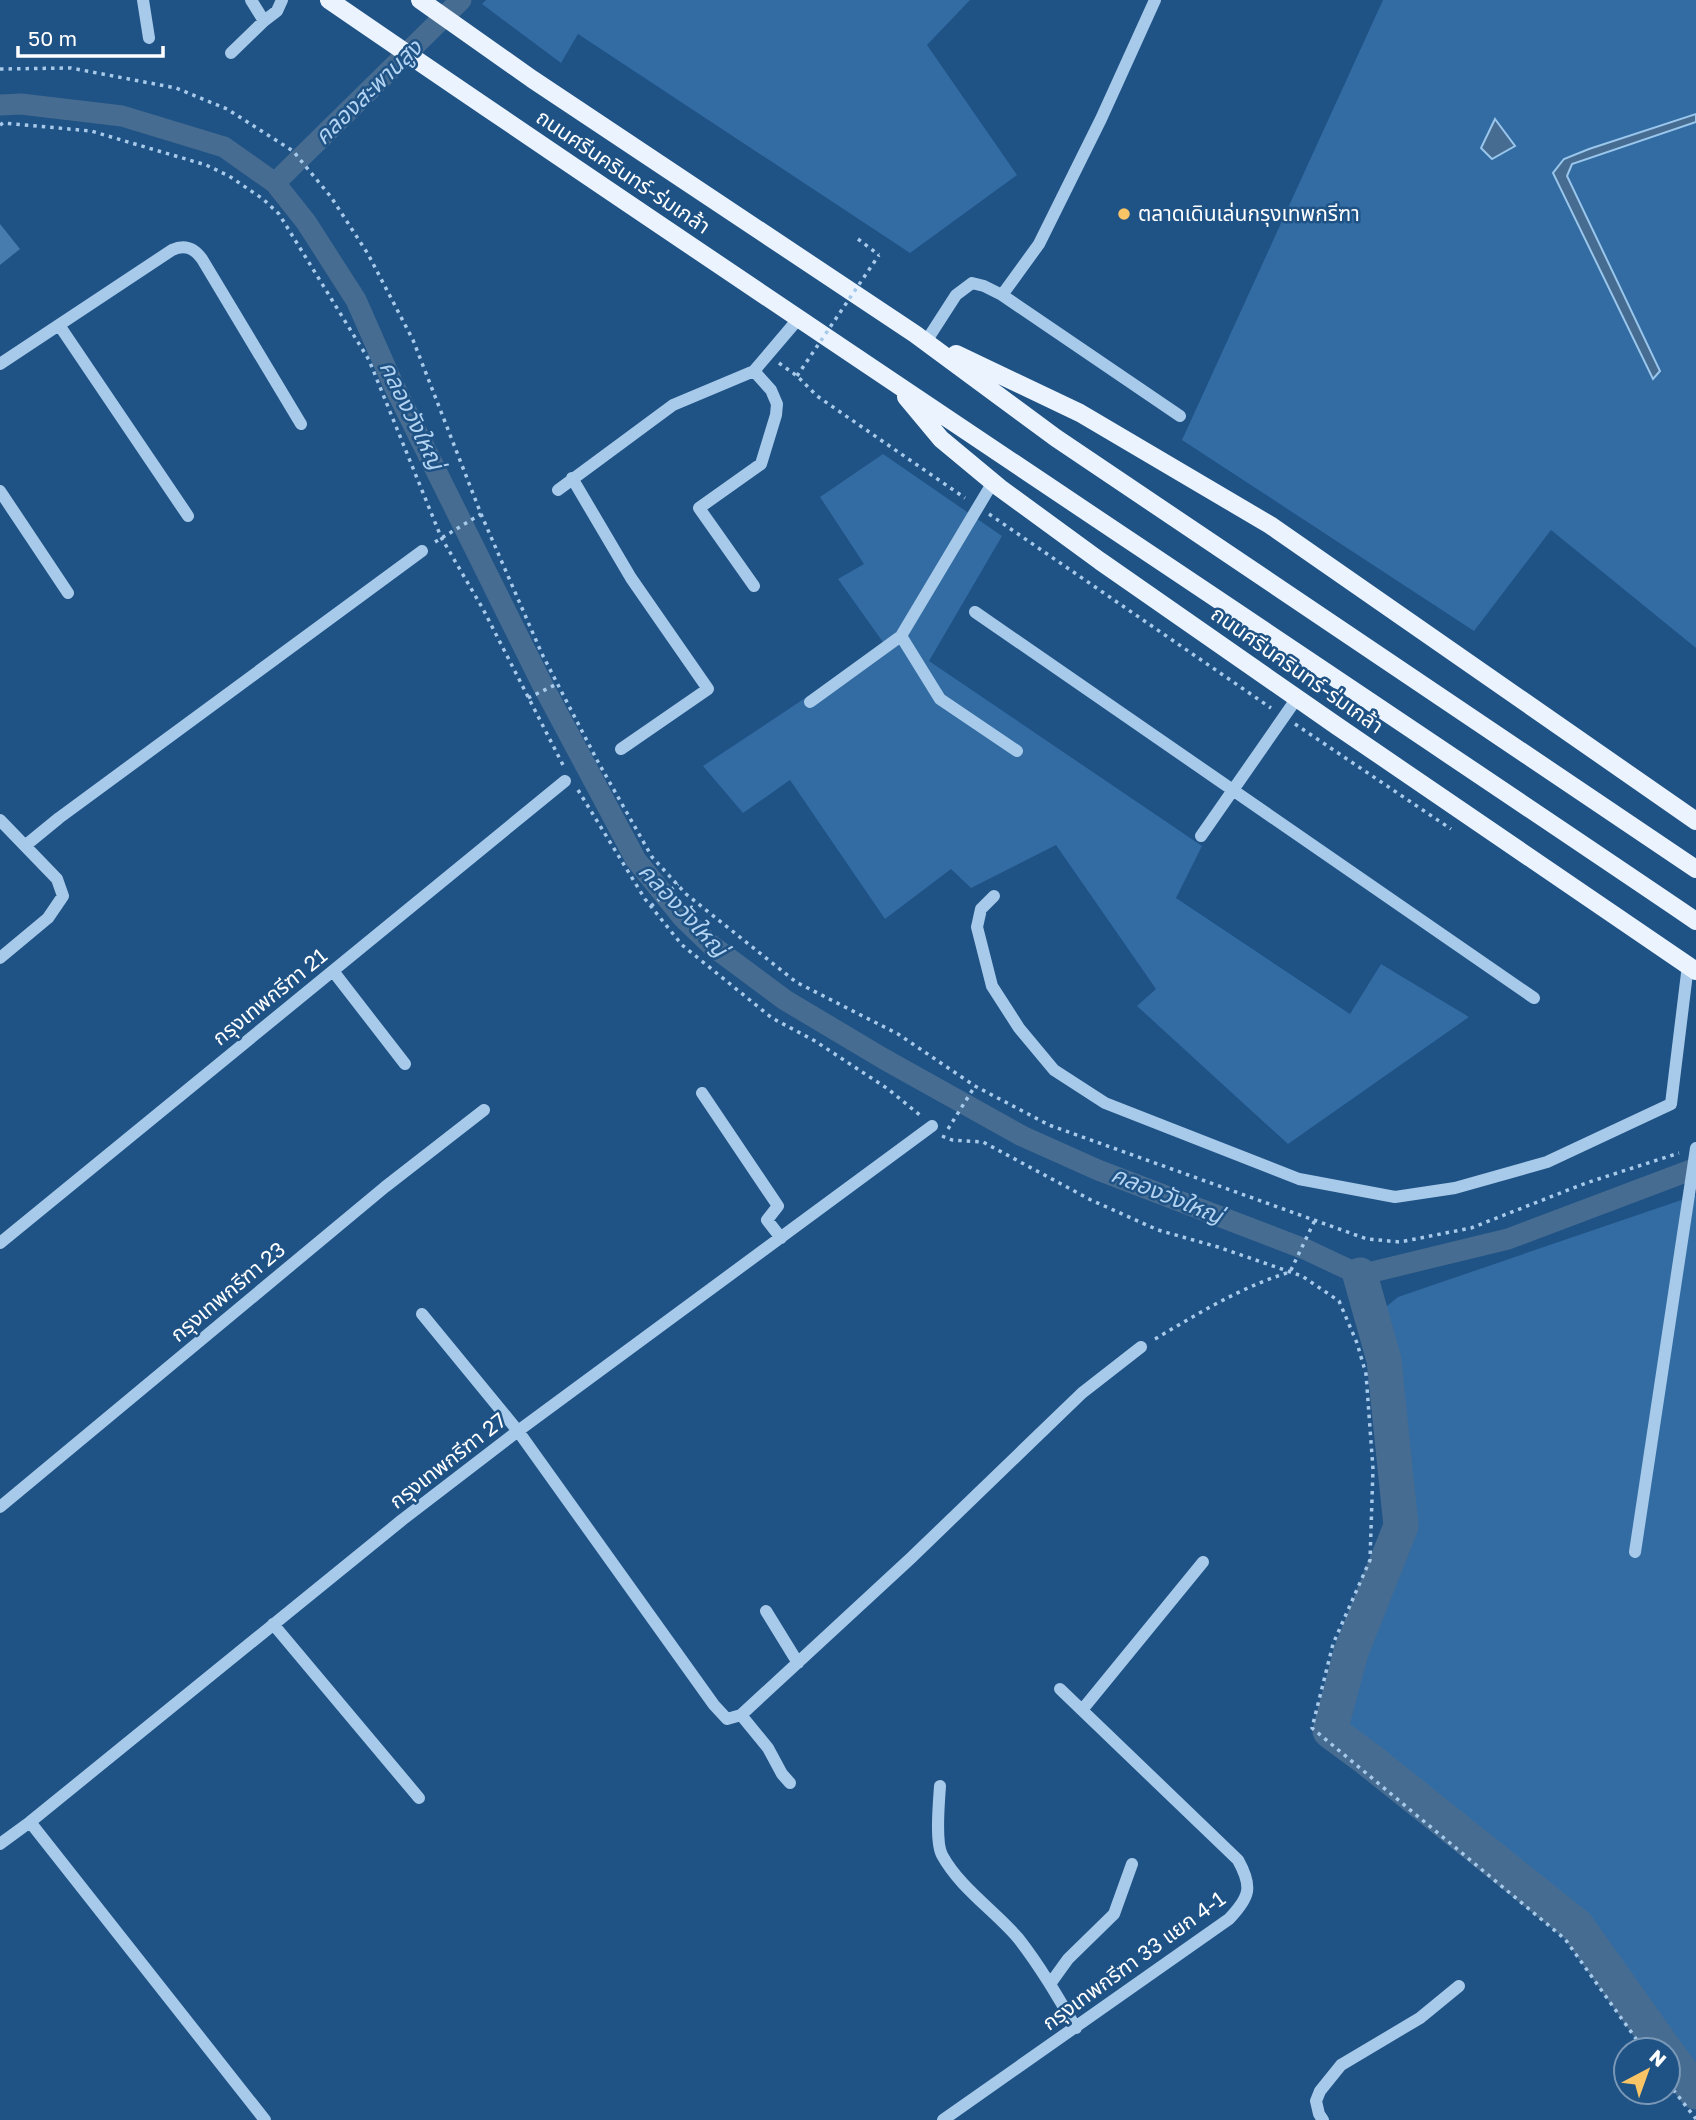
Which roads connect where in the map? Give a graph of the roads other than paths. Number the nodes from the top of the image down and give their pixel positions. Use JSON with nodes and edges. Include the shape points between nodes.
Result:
{"nodes":[{"id":1,"x":143,"y":0,"type":"edge"},
{"id":2,"x":251,"y":0,"type":"edge"},
{"id":3,"x":282,"y":0,"type":"edge"},
{"id":4,"x":329,"y":0,"type":"edge"},
{"id":5,"x":420,"y":0,"type":"edge"},
{"id":6,"x":1155,"y":0,"type":"edge"},
{"id":7,"x":264,"y":21,"type":"junction"},
{"id":8,"x":149,"y":38,"type":"dead end"},
{"id":9,"x":231,"y":54,"type":"dead end"},
{"id":10,"x":1002,"y":295,"type":"junction"},
{"id":11,"x":799,"y":318,"type":"junction"},
{"id":12,"x":59,"y":325,"type":"junction"},
{"id":13,"x":921,"y":337,"type":"junction"},
{"id":14,"x":0,"y":364,"type":"edge"},
{"id":15,"x":754,"y":371,"type":"junction"},
{"id":16,"x":892,"y":381,"type":"junction"},
{"id":17,"x":1180,"y":416,"type":"dead end"},
{"id":18,"x":301,"y":424,"type":"dead end"},
{"id":19,"x":572,"y":478,"type":"junction"},
{"id":20,"x":993,"y":482,"type":"junction"},
{"id":21,"x":558,"y":490,"type":"dead end"},
{"id":22,"x":0,"y":491,"type":"edge"},
{"id":23,"x":188,"y":516,"type":"dead end"},
{"id":24,"x":427,"y":547,"type":"road end"},
{"id":25,"x":754,"y":586,"type":"dead end"},
{"id":26,"x":68,"y":593,"type":"dead end"},
{"id":27,"x":975,"y":612,"type":"dead end"},
{"id":28,"x":901,"y":636,"type":"junction"},
{"id":29,"x":1297,"y":698,"type":"junction"},
{"id":30,"x":810,"y":702,"type":"dead end"},
{"id":31,"x":621,"y":749,"type":"dead end"},
{"id":32,"x":1017,"y":751,"type":"dead end"},
{"id":33,"x":568,"y":780,"type":"road end"},
{"id":34,"x":1233,"y":790,"type":"junction"},
{"id":35,"x":0,"y":820,"type":"edge"},
{"id":36,"x":1696,"y":821,"type":"edge"},
{"id":37,"x":1201,"y":836,"type":"dead end"},
{"id":38,"x":26,"y":845,"type":"junction"},
{"id":39,"x":1696,"y":869,"type":"edge"},
{"id":40,"x":994,"y":896,"type":"dead end"},
{"id":41,"x":1696,"y":921,"type":"edge"},
{"id":42,"x":0,"y":958,"type":"edge"},
{"id":43,"x":1692,"y":968,"type":"edge"},
{"id":44,"x":333,"y":971,"type":"junction"},
{"id":45,"x":1534,"y":998,"type":"dead end"},
{"id":46,"x":405,"y":1064,"type":"dead end"},
{"id":47,"x":702,"y":1093,"type":"dead end"},
{"id":48,"x":484,"y":1110,"type":"dead end"},
{"id":49,"x":932,"y":1126,"type":"road end"},
{"id":50,"x":1690,"y":1150,"type":"edge"},
{"id":51,"x":781,"y":1238,"type":"junction"},
{"id":52,"x":0,"y":1243,"type":"edge"},
{"id":53,"x":422,"y":1314,"type":"dead end"},
{"id":54,"x":1141,"y":1347,"type":"road end"},
{"id":55,"x":518,"y":1431,"type":"junction"},
{"id":56,"x":0,"y":1507,"type":"edge"},
{"id":57,"x":1635,"y":1552,"type":"dead end"},
{"id":58,"x":1203,"y":1562,"type":"dead end"},
{"id":59,"x":766,"y":1611,"type":"dead end"},
{"id":60,"x":273,"y":1624,"type":"junction"},
{"id":61,"x":798,"y":1663,"type":"junction"},
{"id":62,"x":1060,"y":1689,"type":"dead end"},
{"id":63,"x":1082,"y":1710,"type":"junction"},
{"id":64,"x":741,"y":1715,"type":"junction"},
{"id":65,"x":790,"y":1783,"type":"dead end"},
{"id":66,"x":940,"y":1786,"type":"dead end"},
{"id":67,"x":419,"y":1798,"type":"dead end"},
{"id":68,"x":30,"y":1822,"type":"junction"},
{"id":69,"x":0,"y":1844,"type":"edge"},
{"id":70,"x":1132,"y":1864,"type":"dead end"},
{"id":71,"x":1050,"y":1984,"type":"junction"},
{"id":72,"x":1459,"y":1986,"type":"dead end"},
{"id":73,"x":1076,"y":2028,"type":"junction"},
{"id":74,"x":265,"y":2120,"type":"edge"},
{"id":75,"x":943,"y":2120,"type":"edge"},
{"id":76,"x":1322,"y":2120,"type":"edge"}],
"edges":[{"from":1,"to":8,"type":"street"},
{"from":2,"to":7,"type":"street"},
{"from":3,"to":7,"type":"street"},
{"from":4,"to":11,"type":"main road","name":"ถนนศรีนครินทร์-ร่มเกล้า"},
{"from":5,"to":13,"type":"main road","name":"ถนนศรีนครินทร์-ร่มเกล้า"},
{"from":6,"to":10,"type":"street","via":[[1039,244]]},
{"from":7,"to":9,"type":"street"},
{"from":10,"to":13,"type":"street","via":[[972,284],[956,295]]},
{"from":10,"to":17,"type":"street"},
{"from":11,"to":15,"type":"street"},
{"from":11,"to":16,"type":"main road","name":"ถนนศรีนครินทร์-ร่มเกล้า"},
{"from":12,"to":14,"type":"street"},
{"from":12,"to":18,"type":"street","via":[[172,250],[188,247],[202,259]]},
{"from":12,"to":23,"type":"street"},
{"from":13,"to":36,"type":"main road","name":"ถนนศรีนครินทร์-ร่มเกล้า","via":[[1080,413],[1270,525]]},
{"from":13,"to":39,"type":"main road","name":"ถนนศรีนครินทร์-ร่มเกล้า","via":[[1056,438]]},
{"from":15,"to":19,"type":"street","via":[[673,405]]},
{"from":15,"to":25,"type":"street","via":[[777,404],[761,464],[699,508]]},
{"from":16,"to":20,"type":"main road","name":"ถนนศรีนครินทร์-ร่มเกล้า","via":[[941,439]]},
{"from":16,"to":41,"type":"main road","name":"ถนนศรีนครินทร์-ร่มเกล้า"},
{"from":19,"to":21,"type":"street"},
{"from":19,"to":31,"type":"street","via":[[631,578],[708,690]]},
{"from":20,"to":28,"type":"street"},
{"from":20,"to":29,"type":"main road","name":"ถนนศรีนครินทร์-ร่มเกล้า"},
{"from":22,"to":26,"type":"street"},
{"from":24,"to":38,"type":"street"},
{"from":27,"to":34,"type":"street"},
{"from":28,"to":30,"type":"street"},
{"from":28,"to":32,"type":"street","via":[[940,699]]},
{"from":29,"to":34,"type":"street"},
{"from":29,"to":43,"type":"main road","name":"ถนนศรีนครินทร์-ร่มเกล้า"},
{"from":33,"to":44,"type":"street","name":"กรุงเทพกรีฑา 21"},
{"from":34,"to":37,"type":"street"},
{"from":34,"to":45,"type":"street"},
{"from":35,"to":38,"type":"street"},
{"from":38,"to":42,"type":"street","via":[[57,878],[63,896],[48,918]]},
{"from":40,"to":43,"type":"street","via":[[981,909],[977,927],[992,986],[1054,1070],[1105,1103],[1299,1179],[1395,1198],[1455,1188],[1547,1162],[1671,1104]]},
{"from":44,"to":46,"type":"street"},
{"from":44,"to":52,"type":"street","name":"กรุงเทพกรีฑา 21"},
{"from":47,"to":51,"type":"street","via":[[779,1206],[767,1220]]},
{"from":48,"to":56,"type":"street","name":"กรุงเทพกรีฑา 23"},
{"from":49,"to":51,"type":"street","name":"กรุงเทพกรีฑา 27"},
{"from":50,"to":57,"type":"street"},
{"from":51,"to":55,"type":"street","name":"กรุงเทพกรีฑา 27"},
{"from":53,"to":55,"type":"street"},
{"from":54,"to":61,"type":"street","via":[[1082,1393]]},
{"from":55,"to":60,"type":"street","name":"กรุงเทพกรีฑา 27"},
{"from":55,"to":64,"type":"street","via":[[714,1705],[727,1719]]},
{"from":58,"to":63,"type":"street"},
{"from":59,"to":61,"type":"street"},
{"from":60,"to":67,"type":"street"},
{"from":60,"to":68,"type":"street","name":"กรุงเทพกรีฑา 27"},
{"from":61,"to":64,"type":"street"},
{"from":62,"to":63,"type":"street","name":"กรุงเทพกรีฑา 33 แยก 4-1"},
{"from":63,"to":73,"type":"street","name":"กรุงเทพกรีฑา 33 แยก 4-1","via":[[1238,1860],[1247,1885],[1244,1904],[1228,1919]]},
{"from":64,"to":65,"type":"street"},
{"from":66,"to":71,"type":"street","via":[[941,1853],[1017,1938]]},
{"from":68,"to":69,"type":"street","name":"กรุงเทพกรีฑา 27"},
{"from":68,"to":74,"type":"street"},
{"from":70,"to":71,"type":"street","via":[[1114,1914],[1068,1959]]},
{"from":71,"to":73,"type":"street"},
{"from":72,"to":76,"type":"street","via":[[1420,2018],[1341,2065],[1316,2101]]},
{"from":73,"to":75,"type":"street","name":"กรุงเทพกรีฑา 33 แยก 4-1"}]}
